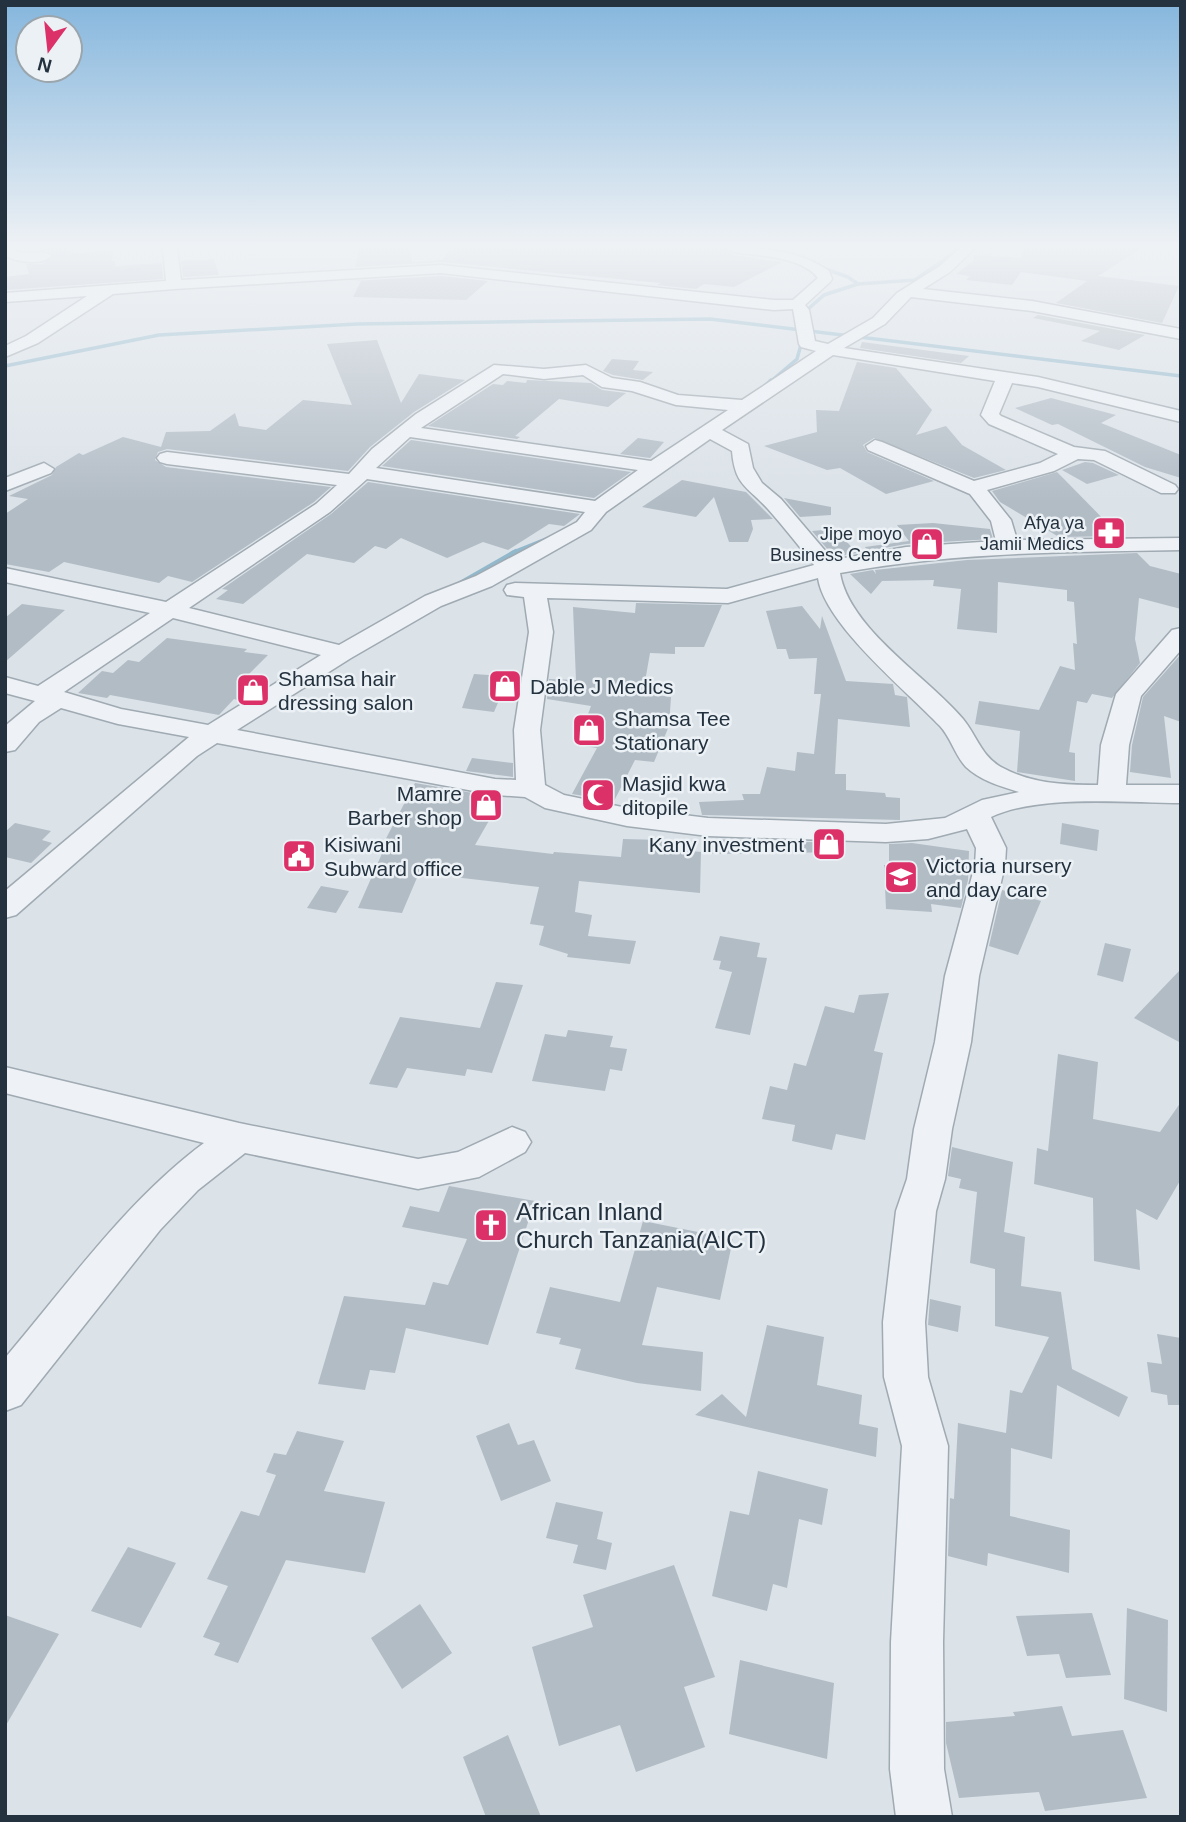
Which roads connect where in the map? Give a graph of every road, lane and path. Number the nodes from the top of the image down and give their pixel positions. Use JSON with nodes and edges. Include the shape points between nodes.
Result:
{"nodes":[{"id":1,"x":43,"y":333,"type":"edge"},
{"id":2,"x":805,"y":333,"type":"edge"},
{"id":3,"x":858,"y":333,"type":"edge"},
{"id":4,"x":829,"y":350,"type":"junction"},
{"id":5,"x":5,"y":352,"type":"edge"},
{"id":6,"x":1005,"y":378,"type":"junction"},
{"id":7,"x":747,"y":406,"type":"junction"},
{"id":8,"x":1181,"y":416,"type":"edge"},
{"id":9,"x":405,"y":431,"type":"junction"},
{"id":10,"x":710,"y":431,"type":"junction"},
{"id":11,"x":875,"y":446,"type":"dead end"},
{"id":12,"x":1070,"y":452,"type":"junction"},
{"id":13,"x":167,"y":458,"type":"dead end"},
{"id":14,"x":655,"y":467,"type":"junction"},
{"id":15,"x":44,"y":469,"type":"dead end"},
{"id":16,"x":358,"y":476,"type":"junction"},
{"id":17,"x":5,"y":485,"type":"edge"},
{"id":18,"x":1168,"y":489,"type":"dead end"},
{"id":19,"x":977,"y":490,"type":"junction"},
{"id":20,"x":599,"y":508,"type":"junction"},
{"id":21,"x":1181,"y":544,"type":"edge"},
{"id":22,"x":1008,"y":547,"type":"junction"},
{"id":23,"x":828,"y":568,"type":"junction"},
{"id":24,"x":5,"y":575,"type":"edge"},
{"id":25,"x":484,"y":581,"type":"junction"},
{"id":26,"x":534,"y":590,"type":"junction"},
{"id":27,"x":170,"y":610,"type":"junction"},
{"id":28,"x":1181,"y":635,"type":"edge"},
{"id":29,"x":342,"y":653,"type":"junction"},
{"id":30,"x":5,"y":685,"type":"edge"},
{"id":31,"x":53,"y":697,"type":"junction"},
{"id":32,"x":215,"y":734,"type":"junction"},
{"id":33,"x":5,"y":744,"type":"edge"},
{"id":34,"x":531,"y":789,"type":"junction"},
{"id":35,"x":1111,"y":793,"type":"junction"},
{"id":36,"x":1053,"y":794,"type":"junction"},
{"id":37,"x":1181,"y":794,"type":"edge"},
{"id":38,"x":975,"y":814,"type":"junction"},
{"id":39,"x":5,"y":908,"type":"edge"},
{"id":40,"x":5,"y":1080,"type":"edge"},
{"id":41,"x":239,"y":1137,"type":"junction"},
{"id":42,"x":512,"y":1142,"type":"dead end"},
{"id":43,"x":5,"y":1391,"type":"edge"},
{"id":44,"x":924,"y":1817,"type":"edge"}],
"edges":[{"from":1,"to":5,"type":"street"},
{"from":2,"to":4,"type":"street","via":[[807,344]]},
{"from":3,"to":4,"type":"street"},
{"from":4,"to":6,"type":"street"},
{"from":4,"to":7,"type":"street"},
{"from":6,"to":8,"type":"street","via":[[1074,389]]},
{"from":6,"to":12,"type":"street","via":[[990,415]]},
{"from":7,"to":9,"type":"street","via":[[676,400],[608,383],[586,370],[544,374],[500,369]]},
{"from":7,"to":10,"type":"street"},
{"from":9,"to":14,"type":"street"},
{"from":9,"to":16,"type":"street"},
{"from":10,"to":14,"type":"street"},
{"from":10,"to":23,"type":"street","via":[[741,448],[743,468],[754,487],[774,503]]},
{"from":11,"to":19,"type":"street"},
{"from":12,"to":18,"type":"street","via":[[1098,455]]},
{"from":12,"to":19,"type":"street","via":[[1069,458],[1047,467]]},
{"from":13,"to":16,"type":"street"},
{"from":14,"to":20,"type":"street"},
{"from":15,"to":17,"type":"street"},
{"from":16,"to":20,"type":"street"},
{"from":16,"to":27,"type":"street","via":[[323,508]]},
{"from":19,"to":22,"type":"street","via":[[1001,520]]},
{"from":20,"to":25,"type":"street","via":[[584,526]]},
{"from":21,"to":22,"type":"street"},
{"from":22,"to":23,"type":"street","via":[[906,554]]},
{"from":23,"to":26,"type":"street","via":[[728,596]]},
{"from":23,"to":36,"type":"street","via":[[831,588],[846,613],[953,724],[975,760],[1004,778]]},
{"from":24,"to":27,"type":"street"},
{"from":25,"to":26,"type":"street","via":[[513,590]]},
{"from":25,"to":29,"type":"street","via":[[433,601]]},
{"from":26,"to":34,"type":"street","via":[[541,632],[527,730]]},
{"from":27,"to":29,"type":"street"},
{"from":27,"to":31,"type":"street"},
{"from":28,"to":35,"type":"street","via":[[1129,694],[1115,745]]},
{"from":29,"to":32,"type":"street"},
{"from":30,"to":31,"type":"street"},
{"from":31,"to":32,"type":"street","via":[[118,716]]},
{"from":31,"to":33,"type":"street","via":[[28,715]]},
{"from":32,"to":34,"type":"street","via":[[495,787]]},
{"from":32,"to":39,"type":"street","via":[[187,750]]},
{"from":34,"to":38,"type":"street","via":[[555,802],[708,827],[886,833],[953,825]]},
{"from":35,"to":36,"type":"street"},
{"from":35,"to":37,"type":"street"},
{"from":36,"to":38,"type":"street","via":[[992,806]]},
{"from":38,"to":44,"type":"street","via":[[991,848],[990,865],[962,976],[947,1073],[916,1211],[904,1322],[906,1377],[925,1446],[917,1642],[917,1769]]},
{"from":40,"to":41,"type":"street"},
{"from":41,"to":42,"type":"street","via":[[418,1174],[465,1166]]},
{"from":41,"to":43,"type":"street","via":[[184,1179],[146,1219]]}]}
